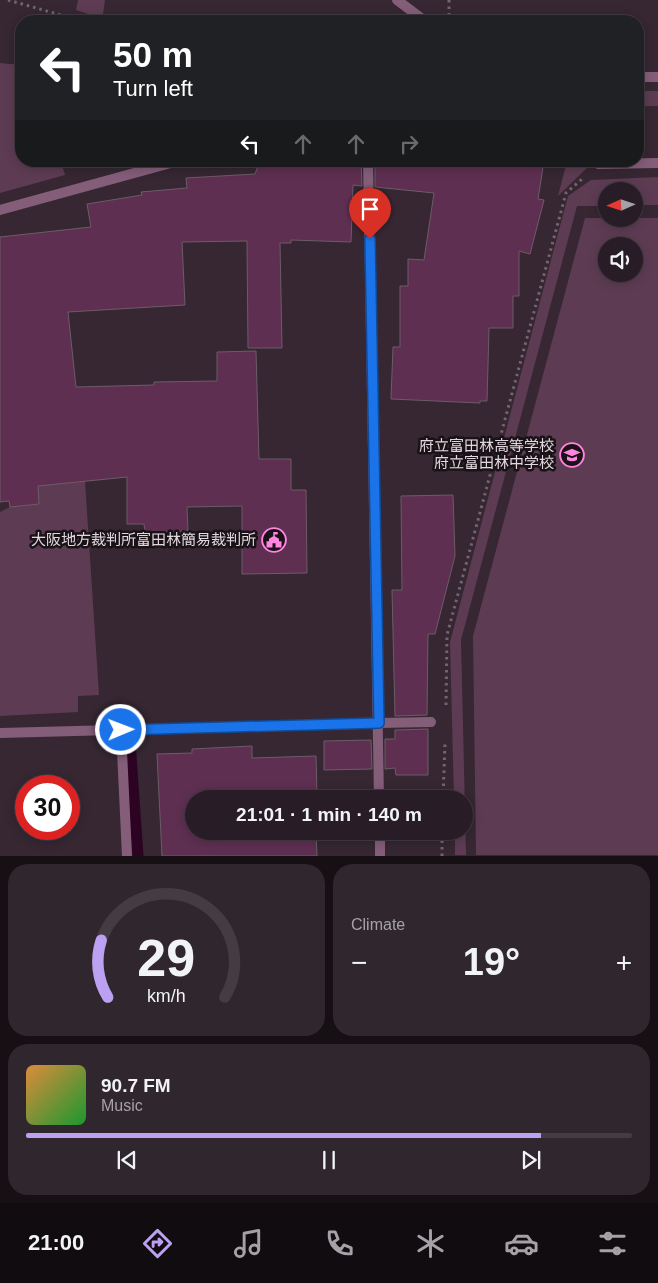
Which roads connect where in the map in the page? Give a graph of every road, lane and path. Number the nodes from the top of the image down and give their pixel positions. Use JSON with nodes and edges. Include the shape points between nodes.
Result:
{"nodes":[{"id":1,"x":8,"y":0,"type":"edge"},
{"id":2,"x":397,"y":0,"type":"edge"},
{"id":3,"x":449,"y":0,"type":"edge"},
{"id":4,"x":61,"y":15,"type":"edge"},
{"id":5,"x":417,"y":15,"type":"edge"},
{"id":6,"x":450,"y":15,"type":"edge"},
{"id":7,"x":644,"y":77,"type":"edge"},
{"id":8,"x":658,"y":77,"type":"edge"},
{"id":9,"x":644,"y":163,"type":"edge"},
{"id":10,"x":658,"y":163,"type":"edge"},
{"id":11,"x":156,"y":167,"type":"edge"},
{"id":12,"x":368,"y":167,"type":"edge"},
{"id":13,"x":595,"y":167,"type":"edge"},
{"id":14,"x":0,"y":210,"type":"edge"},
{"id":15,"x":445,"y":721,"type":"junction"},
{"id":16,"x":431,"y":722,"type":"joint"},
{"id":17,"x":379,"y":723,"type":"junction"},
{"id":18,"x":121,"y":730,"type":"junction"},
{"id":19,"x":0,"y":733,"type":"edge"},
{"id":20,"x":379,"y":790,"type":"edge"},
{"id":21,"x":443,"y":790,"type":"edge"},
{"id":22,"x":380,"y":840,"type":"edge"},
{"id":23,"x":442,"y":840,"type":"edge"},
{"id":24,"x":127,"y":856,"type":"edge"},
{"id":25,"x":380,"y":856,"type":"edge"},
{"id":26,"x":442,"y":856,"type":"edge"}],
"edges":[{"from":1,"to":4,"type":"path"},
{"from":2,"to":5,"type":"street"},
{"from":3,"to":6,"type":"path"},
{"from":7,"to":8,"type":"street"},
{"from":9,"to":10,"type":"street"},
{"from":11,"to":14,"type":"street"},
{"from":12,"to":17,"type":"street"},
{"from":13,"to":15,"type":"path","via":[[566,193],[447,635]]},
{"from":15,"to":16,"type":"path"},
{"from":15,"to":21,"type":"path"},
{"from":16,"to":17,"type":"street"},
{"from":17,"to":18,"type":"street"},
{"from":17,"to":20,"type":"street"},
{"from":18,"to":19,"type":"street"},
{"from":18,"to":24,"type":"street"},
{"from":22,"to":25,"type":"street"},
{"from":23,"to":26,"type":"path"}]}
